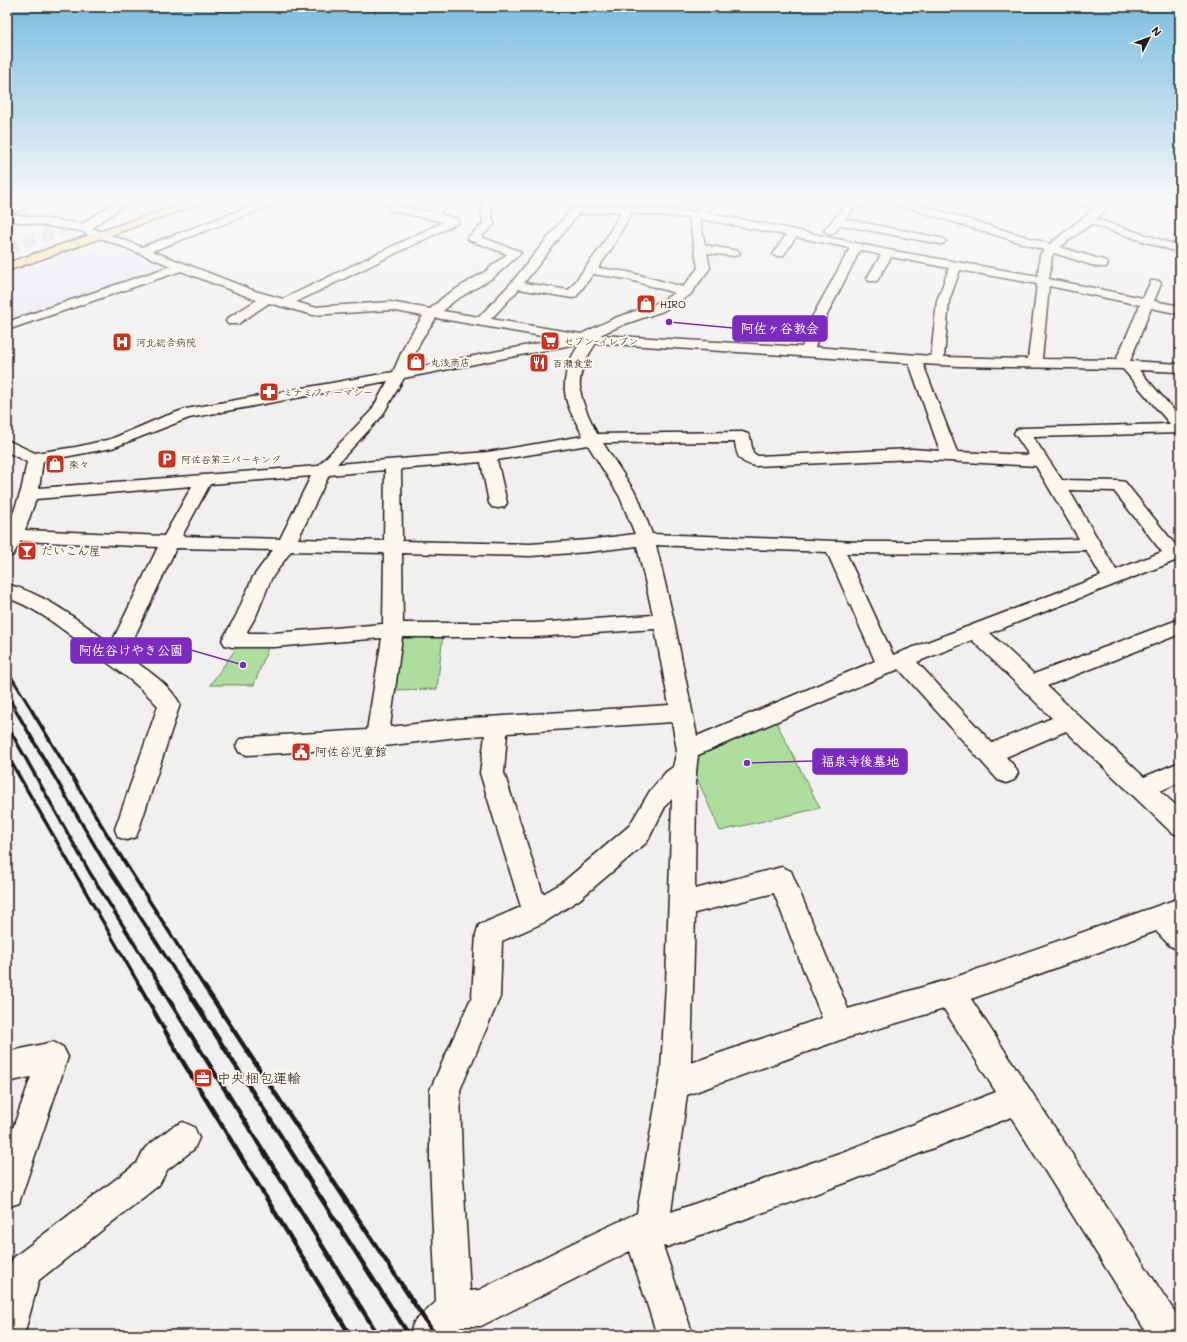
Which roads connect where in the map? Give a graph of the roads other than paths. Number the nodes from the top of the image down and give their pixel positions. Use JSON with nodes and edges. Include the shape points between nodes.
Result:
{"nodes":[{"id":1,"x":23,"y":262,"type":"edge"},
{"id":2,"x":167,"y":262,"type":"edge"},
{"id":3,"x":370,"y":262,"type":"edge"},
{"id":4,"x":505,"y":262,"type":"edge"},
{"id":5,"x":535,"y":262,"type":"edge"},
{"id":6,"x":596,"y":262,"type":"edge"},
{"id":7,"x":702,"y":262,"type":"edge"},
{"id":8,"x":848,"y":262,"type":"edge"},
{"id":9,"x":883,"y":262,"type":"edge"},
{"id":10,"x":935,"y":262,"type":"edge"},
{"id":11,"x":1044,"y":262,"type":"edge"},
{"id":12,"x":1095,"y":262,"type":"edge"},
{"id":13,"x":1102,"y":264,"type":"dead end"},
{"id":14,"x":956,"y":265,"type":"junction"},
{"id":15,"x":7,"y":267,"type":"edge"},
{"id":16,"x":180,"y":267,"type":"junction"},
{"id":17,"x":590,"y":270,"type":"junction"},
{"id":18,"x":873,"y":278,"type":"dead end"},
{"id":19,"x":1043,"y":281,"type":"junction"},
{"id":20,"x":1155,"y":284,"type":"dead end"},
{"id":21,"x":516,"y":285,"type":"junction"},
{"id":22,"x":686,"y":292,"type":"junction"},
{"id":23,"x":268,"y":299,"type":"junction"},
{"id":24,"x":285,"y":303,"type":"junction"},
{"id":25,"x":1148,"y":303,"type":"junction"},
{"id":26,"x":1180,"y":310,"type":"edge"},
{"id":27,"x":432,"y":314,"type":"junction"},
{"id":28,"x":233,"y":321,"type":"dead end"},
{"id":29,"x":482,"y":322,"type":"junction"},
{"id":30,"x":7,"y":326,"type":"edge"},
{"id":31,"x":584,"y":338,"type":"junction"},
{"id":32,"x":807,"y":351,"type":"junction"},
{"id":33,"x":915,"y":360,"type":"junction"},
{"id":34,"x":937,"y":361,"type":"junction"},
{"id":35,"x":1034,"y":364,"type":"junction"},
{"id":36,"x":1124,"y":365,"type":"junction"},
{"id":37,"x":1180,"y":368,"type":"edge"},
{"id":38,"x":399,"y":375,"type":"junction"},
{"id":39,"x":1180,"y":427,"type":"edge"},
{"id":40,"x":592,"y":439,"type":"junction"},
{"id":41,"x":7,"y":445,"type":"edge"},
{"id":42,"x":950,"y":455,"type":"junction"},
{"id":43,"x":35,"y":458,"type":"junction"},
{"id":44,"x":488,"y":458,"type":"junction"},
{"id":45,"x":1041,"y":461,"type":"junction"},
{"id":46,"x":392,"y":466,"type":"junction"},
{"id":47,"x":322,"y":471,"type":"junction"},
{"id":48,"x":204,"y":480,"type":"junction"},
{"id":49,"x":1057,"y":485,"type":"junction"},
{"id":50,"x":29,"y":494,"type":"junction"},
{"id":51,"x":498,"y":503,"type":"dead end"},
{"id":52,"x":16,"y":535,"type":"junction"},
{"id":53,"x":645,"y":539,"type":"junction"},
{"id":54,"x":170,"y":542,"type":"junction"},
{"id":55,"x":1092,"y":544,"type":"junction"},
{"id":56,"x":286,"y":545,"type":"junction"},
{"id":57,"x":392,"y":546,"type":"junction"},
{"id":58,"x":834,"y":547,"type":"junction"},
{"id":59,"x":7,"y":552,"type":"edge"},
{"id":60,"x":1178,"y":554,"type":"edge"},
{"id":61,"x":1112,"y":579,"type":"junction"},
{"id":62,"x":7,"y":591,"type":"edge"},
{"id":63,"x":664,"y":621,"type":"junction"},
{"id":64,"x":1180,"y":626,"type":"edge"},
{"id":65,"x":393,"y":630,"type":"junction"},
{"id":66,"x":976,"y":632,"type":"junction"},
{"id":67,"x":115,"y":656,"type":"junction"},
{"id":68,"x":895,"y":662,"type":"junction"},
{"id":69,"x":1031,"y":684,"type":"junction"},
{"id":70,"x":681,"y":714,"type":"junction"},
{"id":71,"x":1069,"y":720,"type":"junction"},
{"id":72,"x":497,"y":726,"type":"junction"},
{"id":73,"x":377,"y":738,"type":"junction"},
{"id":74,"x":247,"y":746,"type":"dead end"},
{"id":75,"x":989,"y":754,"type":"junction"},
{"id":76,"x":686,"y":761,"type":"junction"},
{"id":77,"x":1180,"y":772,"type":"edge"},
{"id":78,"x":1006,"y":773,"type":"dead end"},
{"id":79,"x":1142,"y":788,"type":"junction"},
{"id":80,"x":1180,"y":825,"type":"edge"},
{"id":81,"x":127,"y":829,"type":"dead end"},
{"id":82,"x":682,"y":904,"type":"junction"},
{"id":83,"x":536,"y":913,"type":"junction"},
{"id":84,"x":1174,"y":922,"type":"edge"},
{"id":85,"x":950,"y":993,"type":"junction"},
{"id":86,"x":840,"y":1026,"type":"junction"},
{"id":87,"x":7,"y":1067,"type":"edge"},
{"id":88,"x":673,"y":1085,"type":"junction"},
{"id":89,"x":1018,"y":1099,"type":"junction"},
{"id":90,"x":183,"y":1138,"type":"dead end"},
{"id":91,"x":7,"y":1191,"type":"edge"},
{"id":92,"x":646,"y":1228,"type":"junction"},
{"id":93,"x":454,"y":1309,"type":"junction"},
{"id":94,"x":7,"y":1333,"type":"edge"},
{"id":95,"x":427,"y":1335,"type":"edge"},
{"id":96,"x":675,"y":1335,"type":"edge"},
{"id":97,"x":1169,"y":1335,"type":"edge"}],
"edges":[{"from":1,"to":15,"type":"main road"},
{"from":2,"to":16,"type":"street"},
{"from":3,"to":24,"type":"street"},
{"from":4,"to":27,"type":"street","via":[[490,274],[450,298]]},
{"from":5,"to":21,"type":"street"},
{"from":6,"to":17,"type":"street"},
{"from":7,"to":22,"type":"street","via":[[704,268]]},
{"from":8,"to":32,"type":"street","via":[[818,319]]},
{"from":9,"to":18,"type":"street"},
{"from":10,"to":14,"type":"street"},
{"from":11,"to":19,"type":"street"},
{"from":12,"to":13,"type":"street"},
{"from":14,"to":19,"type":"street"},
{"from":14,"to":34,"type":"street","via":[[943,301]]},
{"from":16,"to":23,"type":"street"},
{"from":16,"to":30,"type":"street"},
{"from":17,"to":21,"type":"street","via":[[572,294]]},
{"from":17,"to":22,"type":"street","via":[[635,278]]},
{"from":19,"to":25,"type":"street"},
{"from":19,"to":35,"type":"street"},
{"from":20,"to":25,"type":"street"},
{"from":21,"to":29,"type":"street"},
{"from":22,"to":31,"type":"street","via":[[658,308],[620,321]]},
{"from":23,"to":24,"type":"street"},
{"from":23,"to":28,"type":"street"},
{"from":24,"to":27,"type":"street","via":[[323,312],[390,306]]},
{"from":25,"to":26,"type":"street"},
{"from":25,"to":36,"type":"street"},
{"from":27,"to":29,"type":"street"},
{"from":27,"to":38,"type":"street","via":[[414,340]]},
{"from":29,"to":31,"type":"street"},
{"from":31,"to":32,"type":"street"},
{"from":31,"to":38,"type":"street"},
{"from":31,"to":40,"type":"street","via":[[589,343],[575,366],[572,379],[574,401]]},
{"from":32,"to":33,"type":"street"},
{"from":33,"to":34,"type":"street"},
{"from":33,"to":42,"type":"street"},
{"from":34,"to":35,"type":"street"},
{"from":35,"to":36,"type":"street"},
{"from":36,"to":37,"type":"street"},
{"from":36,"to":39,"type":"street"},
{"from":38,"to":43,"type":"street","via":[[189,408],[104,446]]},
{"from":38,"to":47,"type":"street","via":[[377,413]]},
{"from":39,"to":45,"type":"street","via":[[1022,433]]},
{"from":40,"to":42,"type":"street","via":[[742,438],[745,455],[755,461],[912,454]]},
{"from":40,"to":44,"type":"street"},
{"from":40,"to":53,"type":"street","via":[[629,497]]},
{"from":41,"to":43,"type":"street"},
{"from":42,"to":45,"type":"street"},
{"from":43,"to":50,"type":"street"},
{"from":44,"to":46,"type":"street"},
{"from":44,"to":51,"type":"street"},
{"from":45,"to":49,"type":"street"},
{"from":46,"to":47,"type":"street"},
{"from":46,"to":57,"type":"street"},
{"from":47,"to":48,"type":"street"},
{"from":47,"to":56,"type":"street"},
{"from":48,"to":50,"type":"street"},
{"from":48,"to":54,"type":"street"},
{"from":49,"to":55,"type":"street"},
{"from":49,"to":60,"type":"street","via":[[1119,486]]},
{"from":50,"to":52,"type":"street"},
{"from":52,"to":54,"type":"street"},
{"from":52,"to":59,"type":"street"},
{"from":53,"to":57,"type":"street","via":[[530,550]]},
{"from":53,"to":58,"type":"street"},
{"from":53,"to":63,"type":"street"},
{"from":54,"to":56,"type":"street"},
{"from":54,"to":67,"type":"street"},
{"from":55,"to":58,"type":"street","via":[[959,548]]},
{"from":55,"to":61,"type":"street"},
{"from":56,"to":57,"type":"street"},
{"from":56,"to":65,"type":"street","via":[[262,577],[246,616],[232,640],[274,640]]},
{"from":57,"to":65,"type":"street"},
{"from":58,"to":68,"type":"street"},
{"from":60,"to":61,"type":"street"},
{"from":61,"to":66,"type":"street"},
{"from":62,"to":67,"type":"street","via":[[28,598],[48,609]]},
{"from":63,"to":65,"type":"street","via":[[535,630]]},
{"from":63,"to":70,"type":"street"},
{"from":64,"to":69,"type":"street"},
{"from":65,"to":73,"type":"street"},
{"from":66,"to":68,"type":"street"},
{"from":66,"to":69,"type":"street"},
{"from":67,"to":81,"type":"street","via":[[150,682],[169,704]]},
{"from":68,"to":75,"type":"street"},
{"from":68,"to":76,"type":"street"},
{"from":69,"to":71,"type":"street"},
{"from":70,"to":72,"type":"street"},
{"from":70,"to":76,"type":"street"},
{"from":71,"to":75,"type":"street"},
{"from":71,"to":79,"type":"street"},
{"from":72,"to":73,"type":"street"},
{"from":72,"to":83,"type":"street","via":[[492,773]]},
{"from":73,"to":74,"type":"street"},
{"from":75,"to":78,"type":"street"},
{"from":76,"to":82,"type":"street"},
{"from":76,"to":83,"type":"street","via":[[658,798],[638,834],[571,891]]},
{"from":77,"to":79,"type":"street"},
{"from":79,"to":80,"type":"street"},
{"from":82,"to":86,"type":"street","via":[[782,879]]},
{"from":82,"to":88,"type":"street","via":[[676,1070]]},
{"from":83,"to":93,"type":"street","via":[[489,934],[486,997],[445,1090]]},
{"from":84,"to":85,"type":"street"},
{"from":85,"to":86,"type":"street"},
{"from":85,"to":89,"type":"street"},
{"from":86,"to":88,"type":"street"},
{"from":87,"to":91,"type":"street","via":[[53,1057]]},
{"from":88,"to":92,"type":"street"},
{"from":89,"to":92,"type":"street","via":[[848,1166],[667,1230]]},
{"from":89,"to":97,"type":"street"},
{"from":90,"to":94,"type":"street","via":[[156,1159],[148,1174],[25,1270]]},
{"from":92,"to":93,"type":"street","via":[[583,1256],[480,1308]]},
{"from":92,"to":96,"type":"street"},
{"from":93,"to":95,"type":"street"}]}
